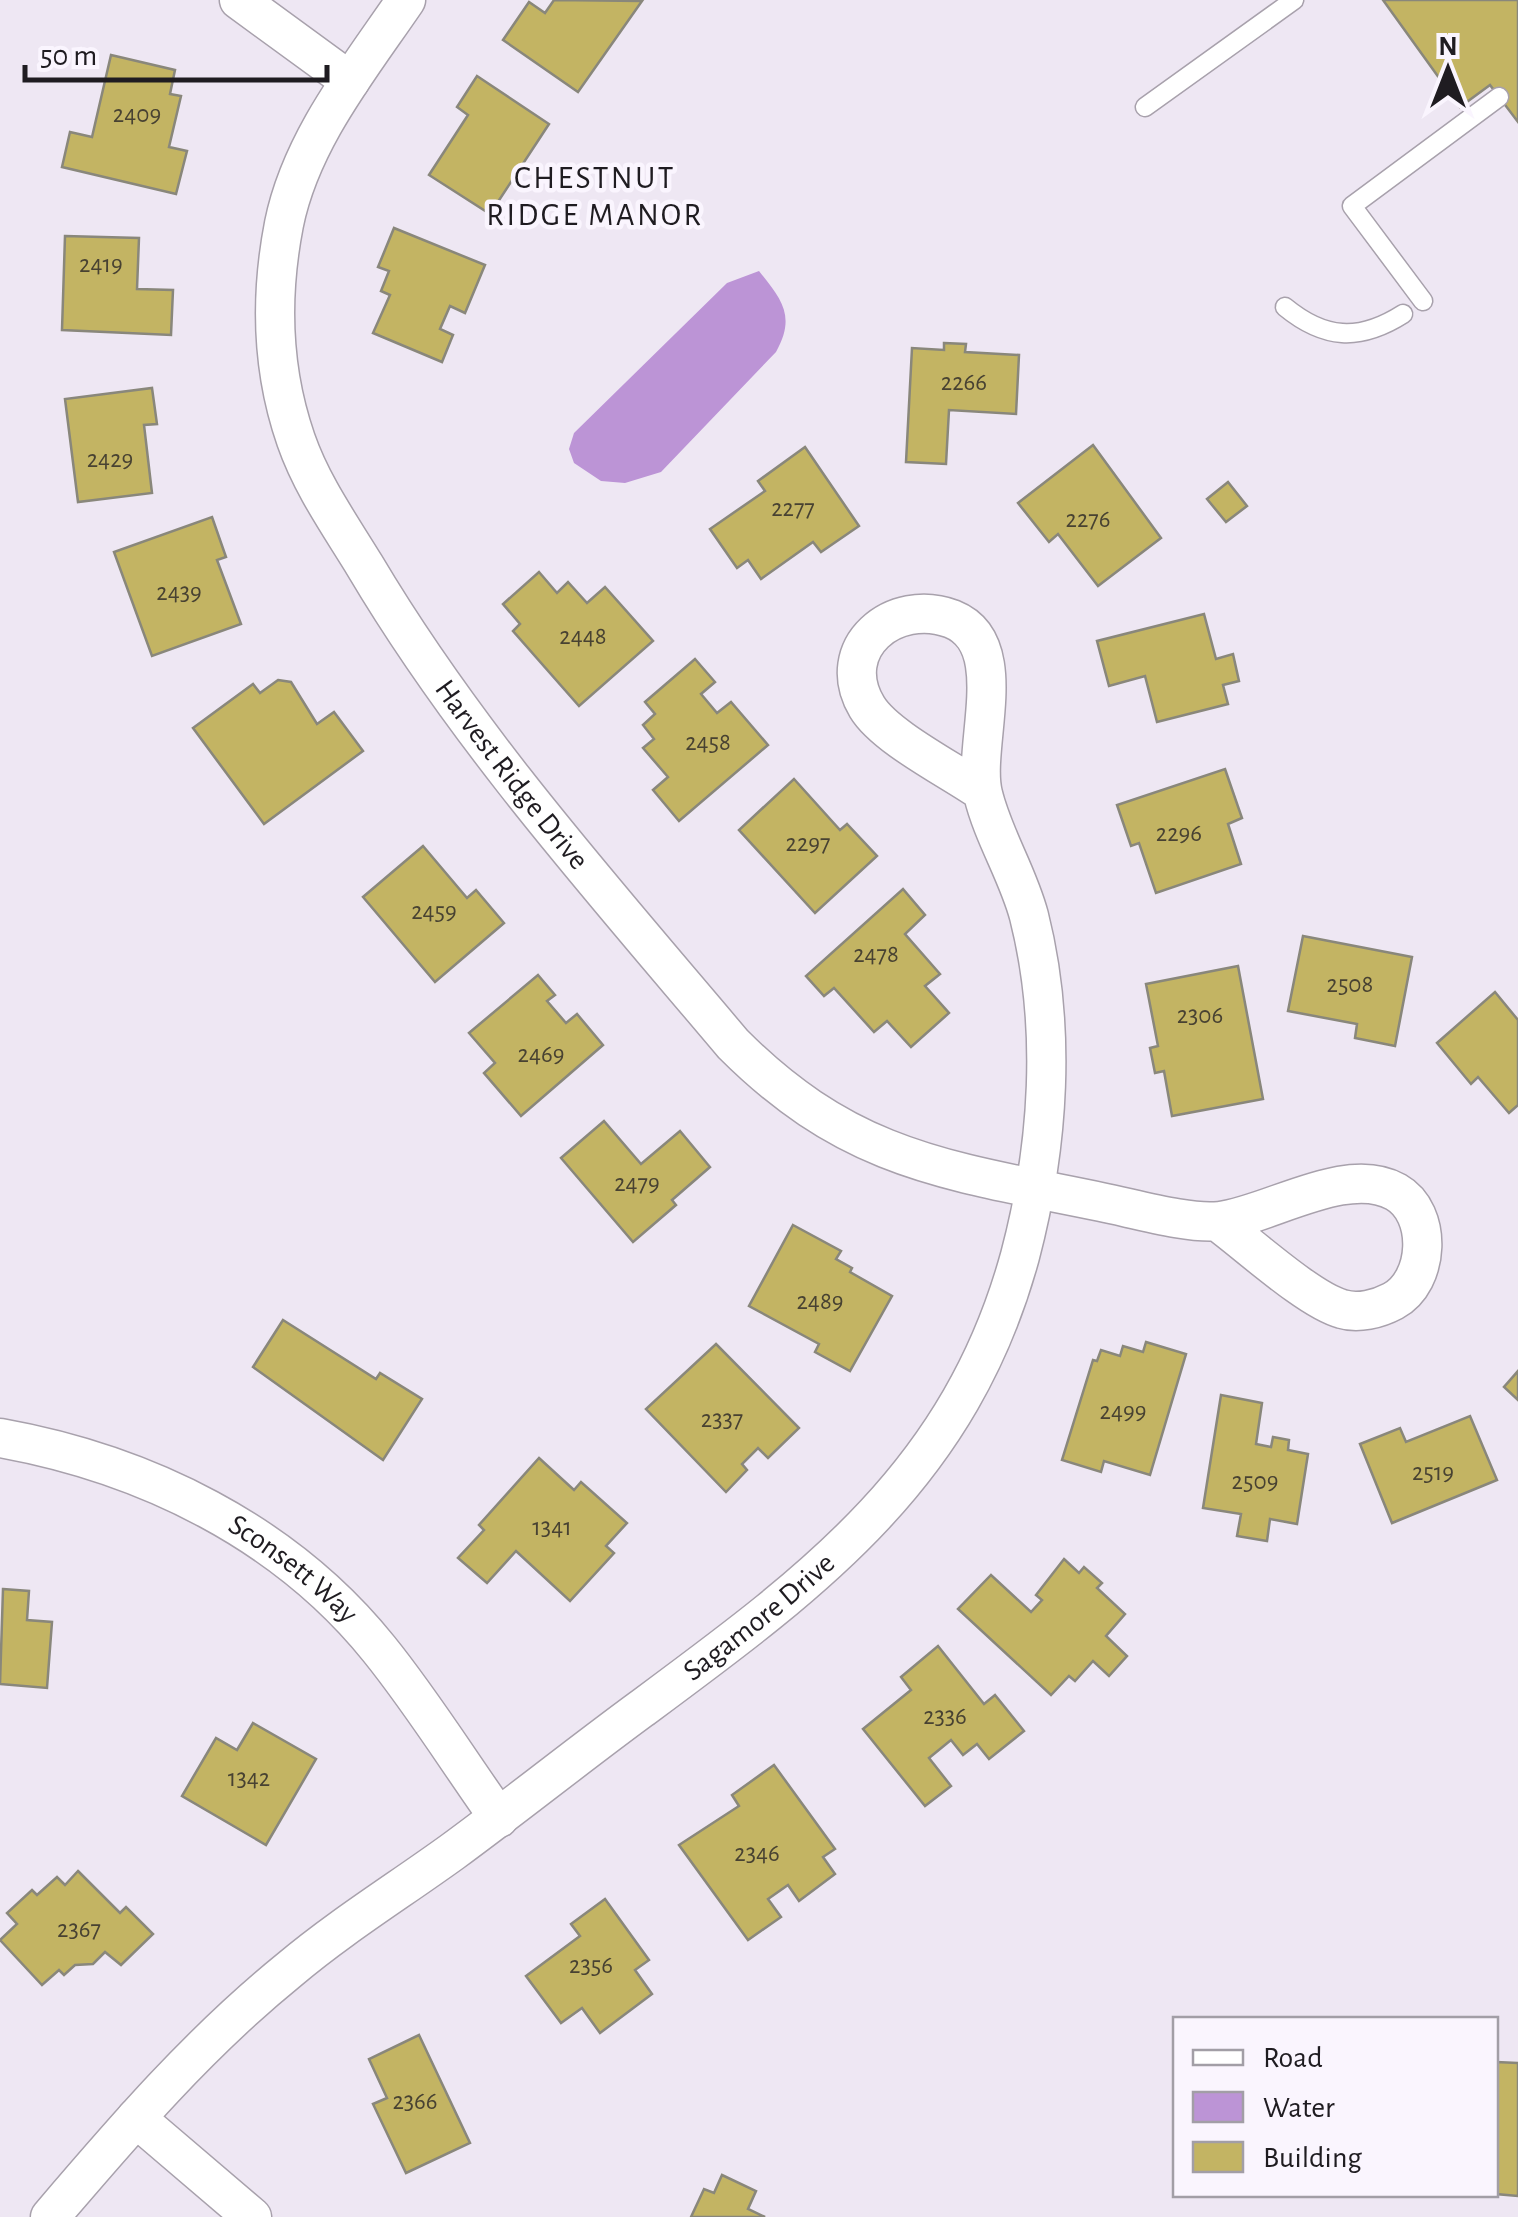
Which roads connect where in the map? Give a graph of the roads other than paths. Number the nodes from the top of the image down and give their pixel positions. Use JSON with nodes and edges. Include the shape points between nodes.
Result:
{"nodes":[{"id":1,"x":239,"y":0,"type":"edge"},
{"id":2,"x":406,"y":0,"type":"edge"},
{"id":3,"x":1294,"y":0,"type":"edge"},
{"id":4,"x":350,"y":81,"type":"junction"},
{"id":5,"x":1499,"y":97,"type":"dead end"},
{"id":6,"x":1145,"y":107,"type":"dead end"},
{"id":7,"x":1422,"y":301,"type":"dead end"},
{"id":8,"x":1285,"y":307,"type":"dead end"},
{"id":9,"x":1403,"y":314,"type":"dead end"},
{"id":10,"x":982,"y":791,"type":"junction"},
{"id":11,"x":1034,"y":1188,"type":"junction"},
{"id":12,"x":1218,"y":1222,"type":"junction"},
{"id":13,"x":0,"y":1438,"type":"edge"},
{"id":14,"x":498,"y":1818,"type":"junction"},
{"id":15,"x":136,"y":2118,"type":"junction"},
{"id":16,"x":50,"y":2217,"type":"edge"},
{"id":17,"x":252,"y":2217,"type":"edge"}],
"edges":[{"from":1,"to":4,"type":"street"},
{"from":2,"to":4,"type":"street","name":"Harvest Ridge Drive"},
{"from":3,"to":6,"type":"lane"},
{"from":4,"to":11,"type":"street","name":"Harvest Ridge Drive","via":[[315,140],[284,224],[276,358],[312,476],[412,645],[681,982],[770,1081],[814,1115],[906,1159]]},
{"from":5,"to":7,"type":"lane","via":[[1352,206]]},
{"from":8,"to":9,"type":"lane","via":[[1313,330],[1383,327]]},
{"from":10,"to":10,"type":"street","name":"Sagamore Drive","via":[[984,660],[977,637],[935,613],[908,612],[884,623],[860,659],[864,704],[879,722]]},
{"from":10,"to":11,"type":"street","name":"Sagamore Drive","via":[[1029,914],[1040,978],[1047,1050]]},
{"from":11,"to":12,"type":"street","name":"Harvest Ridge Drive"},
{"from":11,"to":14,"type":"street","name":"Sagamore Drive","via":[[1009,1292],[981,1362],[890,1502],[794,1594]]},
{"from":12,"to":12,"type":"street","name":"Harvest Ridge Drive","via":[[1342,1310],[1380,1308],[1399,1298],[1420,1266],[1412,1208],[1398,1192],[1377,1185],[1339,1187]]},
{"from":13,"to":14,"type":"street","name":"Sconsett Way","via":[[147,1478],[234,1522],[315,1584],[378,1648]]},
{"from":14,"to":15,"type":"street","name":"Sagamore Drive","via":[[291,1968],[197,2051]]},
{"from":15,"to":16,"type":"street","name":"Sagamore Drive"},
{"from":15,"to":17,"type":"street"}]}
